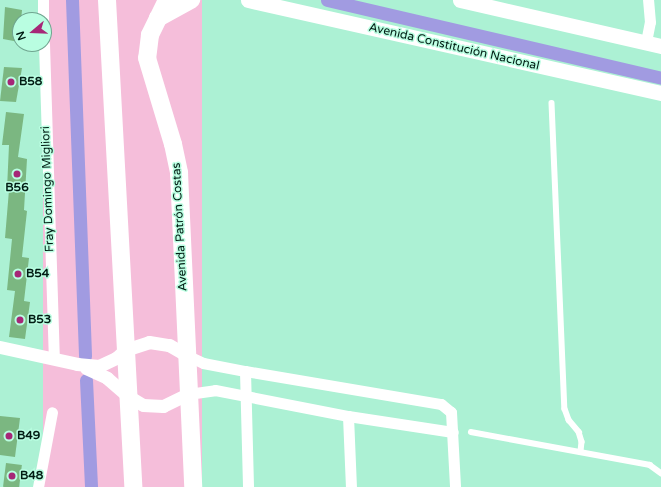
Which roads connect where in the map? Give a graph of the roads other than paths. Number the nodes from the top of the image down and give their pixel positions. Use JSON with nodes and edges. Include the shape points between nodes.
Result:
{"nodes":[{"id":1,"x":42,"y":0,"type":"edge"},
{"id":2,"x":107,"y":0,"type":"edge"},
{"id":3,"x":167,"y":0,"type":"edge"},
{"id":4,"x":191,"y":0,"type":"edge"},
{"id":5,"x":248,"y":0,"type":"edge"},
{"id":6,"x":460,"y":0,"type":"edge"},
{"id":7,"x":648,"y":0,"type":"edge"},
{"id":8,"x":43,"y":12,"type":"edge"},
{"id":9,"x":158,"y":18,"type":"junction"},
{"id":10,"x":646,"y":42,"type":"junction"},
{"id":11,"x":661,"y":46,"type":"edge"},
{"id":12,"x":44,"y":52,"type":"edge"},
{"id":13,"x":661,"y":93,"type":"edge"},
{"id":14,"x":552,"y":103,"type":"dead end"},
{"id":15,"x":0,"y":347,"type":"edge"},
{"id":16,"x":125,"y":350,"type":"junction"},
{"id":17,"x":186,"y":355,"type":"junction"},
{"id":18,"x":54,"y":359,"type":"junction"},
{"id":19,"x":77,"y":364,"type":"junction"},
{"id":20,"x":245,"y":371,"type":"junction"},
{"id":21,"x":188,"y":394,"type":"junction"},
{"id":22,"x":128,"y":396,"type":"junction"},
{"id":23,"x":245,"y":397,"type":"junction"},
{"id":24,"x":52,"y":412,"type":"dead end"},
{"id":25,"x":348,"y":416,"type":"junction"},
{"id":26,"x":453,"y":432,"type":"junction"},
{"id":27,"x":471,"y":432,"type":"dead end"},
{"id":28,"x":581,"y":452,"type":"junction"},
{"id":29,"x":661,"y":473,"type":"edge"},
{"id":30,"x":38,"y":487,"type":"edge"},
{"id":31,"x":133,"y":487,"type":"edge"},
{"id":32,"x":193,"y":487,"type":"edge"},
{"id":33,"x":248,"y":487,"type":"edge"},
{"id":34,"x":351,"y":487,"type":"edge"},
{"id":35,"x":455,"y":487,"type":"edge"}],
"edges":[{"from":1,"to":8,"type":"street"},
{"from":2,"to":16,"type":"highway"},
{"from":3,"to":9,"type":"highway","name":"Avenida Patrón Costas"},
{"from":4,"to":9,"type":"highway"},
{"from":5,"to":13,"type":"main road","name":"Avenida Constitución Nacional"},
{"from":6,"to":10,"type":"main road"},
{"from":7,"to":10,"type":"street","via":[[650,22]]},
{"from":9,"to":17,"type":"highway","name":"Avenida Patrón Costas","via":[[150,35],[147,58],[177,158]]},
{"from":10,"to":11,"type":"main road"},
{"from":12,"to":18,"type":"street","name":"Fray Domingo Migliori"},
{"from":14,"to":28,"type":"lane","via":[[565,408],[569,420],[579,432]]},
{"from":15,"to":18,"type":"street"},
{"from":16,"to":17,"type":"street","via":[[139,344],[159,342]]},
{"from":16,"to":19,"type":"street","via":[[116,358],[98,366]]},
{"from":16,"to":22,"type":"highway"},
{"from":17,"to":20,"type":"street","via":[[203,362]]},
{"from":17,"to":21,"type":"highway","name":"Avenida Patrón Costas"},
{"from":18,"to":19,"type":"street"},
{"from":19,"to":22,"type":"street","via":[[107,378]]},
{"from":20,"to":23,"type":"street"},
{"from":20,"to":26,"type":"street","via":[[441,404],[451,412]]},
{"from":21,"to":22,"type":"street","via":[[170,404],[152,407]]},
{"from":21,"to":23,"type":"street","via":[[214,390]]},
{"from":21,"to":32,"type":"highway","name":"Avenida Patrón Costas"},
{"from":22,"to":31,"type":"highway"},
{"from":23,"to":25,"type":"street"},
{"from":23,"to":33,"type":"street"},
{"from":24,"to":30,"type":"street"},
{"from":25,"to":26,"type":"street"},
{"from":25,"to":34,"type":"street"},
{"from":26,"to":35,"type":"street"},
{"from":27,"to":28,"type":"lane"},
{"from":28,"to":29,"type":"lane","via":[[650,465]]}]}
